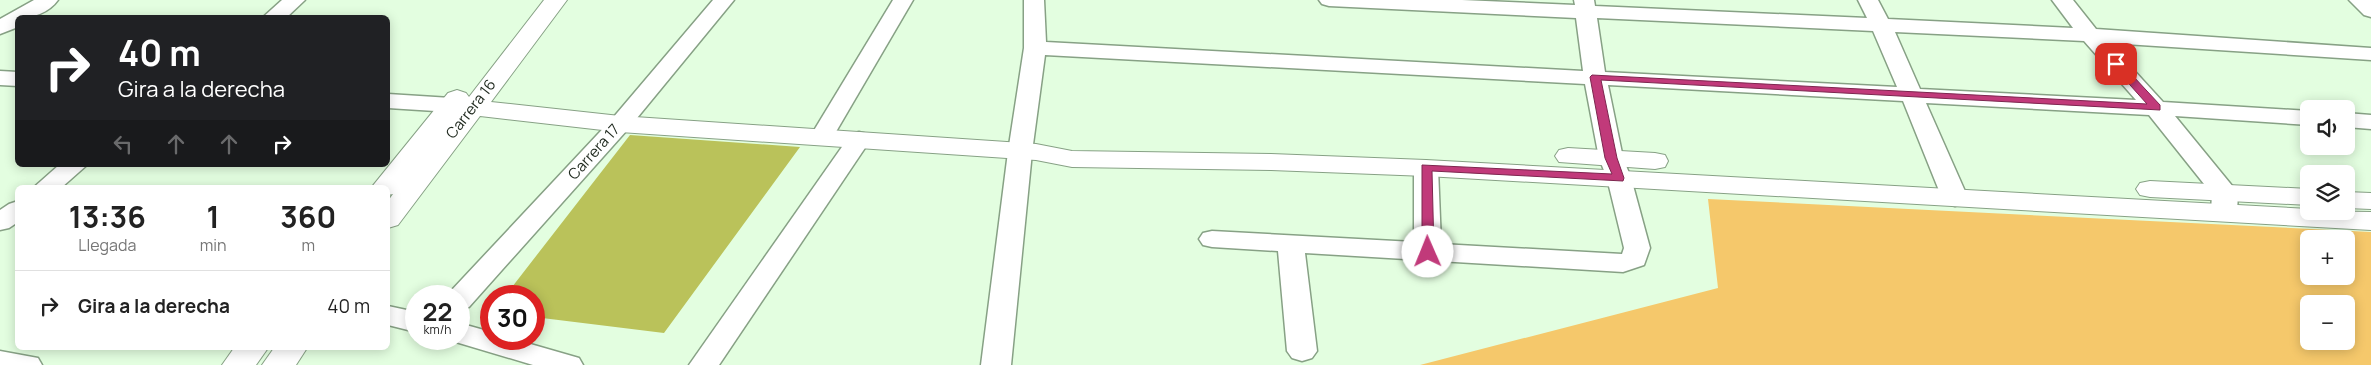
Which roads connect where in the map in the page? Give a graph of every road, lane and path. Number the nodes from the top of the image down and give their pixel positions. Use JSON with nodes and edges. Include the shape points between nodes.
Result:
{"nodes":[{"id":1,"x":45,"y":0,"type":"edge"},
{"id":2,"x":295,"y":0,"type":"edge"},
{"id":3,"x":536,"y":0,"type":"edge"},
{"id":4,"x":556,"y":0,"type":"edge"},
{"id":5,"x":724,"y":0,"type":"edge"},
{"id":6,"x":903,"y":0,"type":"edge"},
{"id":7,"x":1034,"y":0,"type":"edge"},
{"id":8,"x":1329,"y":0,"type":"edge"},
{"id":9,"x":1868,"y":0,"type":"edge"},
{"id":10,"x":2062,"y":0,"type":"edge"},
{"id":11,"x":2359,"y":0,"type":"edge"},
{"id":12,"x":1585,"y":6,"type":"edge"},
{"id":13,"x":2371,"y":11,"type":"edge"},
{"id":14,"x":22,"y":15,"type":"edge"},
{"id":15,"x":276,"y":15,"type":"edge"},
{"id":16,"x":15,"y":20,"type":"edge"},
{"id":17,"x":1882,"y":26,"type":"junction"},
{"id":18,"x":0,"y":28,"type":"edge"},
{"id":19,"x":2090,"y":35,"type":"junction"},
{"id":20,"x":1035,"y":48,"type":"junction"},
{"id":21,"x":2371,"y":54,"type":"edge"},
{"id":22,"x":1595,"y":77,"type":"junction"},
{"id":23,"x":0,"y":78,"type":"edge"},
{"id":24,"x":15,"y":79,"type":"edge"},
{"id":25,"x":1912,"y":96,"type":"junction"},
{"id":26,"x":390,"y":101,"type":"edge"},
{"id":27,"x":462,"y":106,"type":"junction"},
{"id":28,"x":2156,"y":108,"type":"junction"},
{"id":29,"x":2300,"y":117,"type":"edge"},
{"id":30,"x":2355,"y":121,"type":"edge"},
{"id":31,"x":2371,"y":122,"type":"edge"},
{"id":32,"x":620,"y":124,"type":"junction"},
{"id":33,"x":822,"y":137,"type":"junction"},
{"id":34,"x":859,"y":139,"type":"junction"},
{"id":35,"x":1028,"y":152,"type":"junction"},
{"id":36,"x":72,"y":167,"type":"edge"},
{"id":37,"x":1426,"y":168,"type":"junction"},
{"id":38,"x":1615,"y":168,"type":"junction"},
{"id":39,"x":50,"y":185,"type":"edge"},
{"id":40,"x":387,"y":185,"type":"edge"},
{"id":41,"x":1950,"y":189,"type":"junction"},
{"id":42,"x":2300,"y":198,"type":"edge"},
{"id":43,"x":2355,"y":200,"type":"edge"},
{"id":44,"x":2371,"y":201,"type":"edge"},
{"id":45,"x":2225,"y":202,"type":"junction"},
{"id":46,"x":15,"y":210,"type":"edge"},
{"id":47,"x":390,"y":216,"type":"edge"},
{"id":48,"x":2371,"y":221,"type":"edge"},
{"id":49,"x":0,"y":222,"type":"edge"},
{"id":50,"x":1212,"y":239,"type":"dead end"},
{"id":51,"x":1291,"y":244,"type":"junction"},
{"id":52,"x":1428,"y":252,"type":"junction"},
{"id":53,"x":470,"y":288,"type":"edge"},
{"id":54,"x":390,"y":316,"type":"edge"},
{"id":55,"x":405,"y":320,"type":"edge"},
{"id":56,"x":470,"y":336,"type":"edge"},
{"id":57,"x":250,"y":350,"type":"edge"},
{"id":58,"x":289,"y":350,"type":"edge"},
{"id":59,"x":1302,"y":350,"type":"dead end"},
{"id":60,"x":0,"y":361,"type":"edge"},
{"id":61,"x":27,"y":365,"type":"edge"},
{"id":62,"x":238,"y":365,"type":"edge"},
{"id":63,"x":278,"y":365,"type":"edge"},
{"id":64,"x":568,"y":365,"type":"edge"},
{"id":65,"x":704,"y":365,"type":"edge"},
{"id":66,"x":996,"y":365,"type":"edge"}],
"edges":[{"from":1,"to":14,"type":"street"},
{"from":2,"to":15,"type":"street"},
{"from":3,"to":27,"type":"street","name":"Carrera 16"},
{"from":4,"to":27,"type":"street","name":"Carrera 16"},
{"from":5,"to":32,"type":"street","name":"Carrera 17"},
{"from":6,"to":33,"type":"street"},
{"from":7,"to":20,"type":"street"},
{"from":8,"to":12,"type":"street"},
{"from":9,"to":17,"type":"street"},
{"from":10,"to":19,"type":"street"},
{"from":11,"to":13,"type":"street"},
{"from":12,"to":17,"type":"street"},
{"from":12,"to":22,"type":"street"},
{"from":16,"to":18,"type":"street"},
{"from":17,"to":19,"type":"street"},
{"from":17,"to":25,"type":"street"},
{"from":19,"to":21,"type":"street"},
{"from":19,"to":28,"type":"street"},
{"from":20,"to":22,"type":"street"},
{"from":20,"to":35,"type":"street"},
{"from":22,"to":25,"type":"street"},
{"from":22,"to":38,"type":"street"},
{"from":23,"to":24,"type":"street"},
{"from":25,"to":28,"type":"street"},
{"from":25,"to":41,"type":"street"},
{"from":26,"to":27,"type":"street"},
{"from":27,"to":32,"type":"street"},
{"from":27,"to":40,"type":"street","name":"Carrera 16"},
{"from":27,"to":47,"type":"street","name":"Carrera 16"},
{"from":28,"to":29,"type":"street"},
{"from":28,"to":45,"type":"street"},
{"from":30,"to":31,"type":"street"},
{"from":32,"to":33,"type":"street"},
{"from":32,"to":53,"type":"street","name":"Carrera 17"},
{"from":33,"to":34,"type":"street"},
{"from":34,"to":35,"type":"street"},
{"from":34,"to":65,"type":"street"},
{"from":35,"to":37,"type":"street","via":[[1072,159]]},
{"from":35,"to":38,"type":"street","via":[[1068,143],[1279,143]]},
{"from":35,"to":66,"type":"street"},
{"from":36,"to":39,"type":"street"},
{"from":37,"to":38,"type":"street"},
{"from":37,"to":52,"type":"street"},
{"from":38,"to":41,"type":"street"},
{"from":38,"to":52,"type":"street","via":[[1637,248],[1634,259],[1623,262]]},
{"from":41,"to":45,"type":"street"},
{"from":42,"to":45,"type":"street"},
{"from":43,"to":44,"type":"street"},
{"from":45,"to":48,"type":"street"},
{"from":46,"to":49,"type":"street"},
{"from":50,"to":51,"type":"street"},
{"from":51,"to":52,"type":"street"},
{"from":51,"to":59,"type":"street"},
{"from":54,"to":55,"type":"street"},
{"from":56,"to":64,"type":"street"},
{"from":57,"to":62,"type":"street"},
{"from":58,"to":63,"type":"street"},
{"from":60,"to":61,"type":"street"}]}
